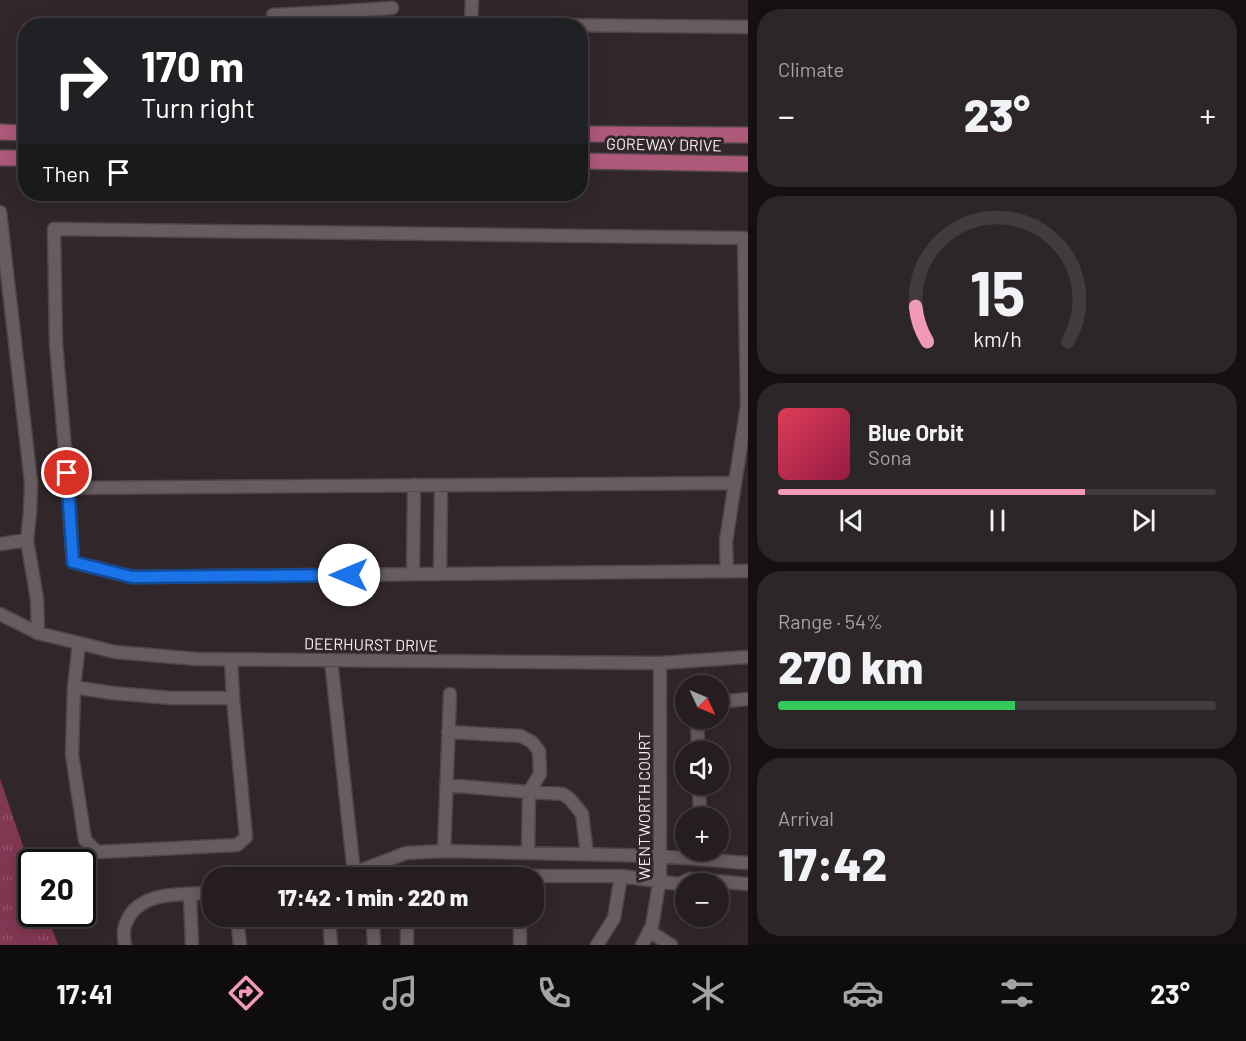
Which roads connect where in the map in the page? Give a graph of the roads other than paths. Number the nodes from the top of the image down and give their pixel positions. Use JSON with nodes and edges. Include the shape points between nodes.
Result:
{"nodes":[{"id":1,"x":472,"y":0,"type":"edge"},
{"id":2,"x":393,"y":8,"type":"dead end"},
{"id":3,"x":331,"y":12,"type":"junction"},
{"id":4,"x":273,"y":15,"type":"dead end"},
{"id":5,"x":332,"y":18,"type":"edge"},
{"id":6,"x":471,"y":18,"type":"edge"},
{"id":7,"x":588,"y":25,"type":"edge"},
{"id":8,"x":748,"y":27,"type":"edge"},
{"id":9,"x":0,"y":132,"type":"edge"},
{"id":10,"x":18,"y":133,"type":"edge"},
{"id":11,"x":588,"y":134,"type":"edge"},
{"id":12,"x":748,"y":135,"type":"edge"},
{"id":13,"x":0,"y":158,"type":"edge"},
{"id":14,"x":18,"y":158,"type":"edge"},
{"id":15,"x":588,"y":161,"type":"edge"},
{"id":16,"x":748,"y":164,"type":"edge"},
{"id":17,"x":0,"y":212,"type":"edge"},
{"id":18,"x":735,"y":483,"type":"junction"},
{"id":19,"x":414,"y":485,"type":"junction"},
{"id":20,"x":441,"y":485,"type":"junction"},
{"id":21,"x":68,"y":488,"type":"junction"},
{"id":22,"x":27,"y":540,"type":"junction"},
{"id":23,"x":0,"y":544,"type":"edge"},
{"id":24,"x":728,"y":571,"type":"junction"},
{"id":25,"x":748,"y":571,"type":"edge"},
{"id":26,"x":413,"y":574,"type":"junction"},
{"id":27,"x":440,"y":574,"type":"junction"},
{"id":28,"x":0,"y":614,"type":"edge"},
{"id":29,"x":38,"y":633,"type":"junction"},
{"id":30,"x":79,"y":643,"type":"junction"},
{"id":31,"x":748,"y":657,"type":"edge"},
{"id":32,"x":231,"y":660,"type":"junction"},
{"id":33,"x":331,"y":660,"type":"junction"},
{"id":34,"x":660,"y":663,"type":"junction"},
{"id":35,"x":74,"y":687,"type":"junction"},
{"id":36,"x":450,"y":694,"type":"dead end"},
{"id":37,"x":233,"y":698,"type":"junction"},
{"id":38,"x":748,"y":699,"type":"edge"},
{"id":39,"x":729,"y":701,"type":"edge"},
{"id":40,"x":448,"y":732,"type":"junction"},
{"id":41,"x":447,"y":785,"type":"junction"},
{"id":42,"x":529,"y":792,"type":"junction"},
{"id":43,"x":444,"y":851,"type":"junction"},
{"id":44,"x":528,"y":853,"type":"junction"},
{"id":45,"x":587,"y":854,"type":"junction"},
{"id":46,"x":660,"y":856,"type":"junction"},
{"id":47,"x":675,"y":856,"type":"edge"},
{"id":48,"x":729,"y":860,"type":"edge"},
{"id":49,"x":748,"y":863,"type":"edge"},
{"id":50,"x":353,"y":867,"type":"edge"},
{"id":51,"x":384,"y":867,"type":"edge"},
{"id":52,"x":544,"y":876,"type":"edge"},
{"id":53,"x":621,"y":876,"type":"junction"},
{"id":54,"x":660,"y":881,"type":"junction"},
{"id":55,"x":748,"y":884,"type":"edge"},
{"id":56,"x":202,"y":893,"type":"edge"},
{"id":57,"x":190,"y":894,"type":"junction"},
{"id":58,"x":238,"y":927,"type":"edge"},
{"id":59,"x":330,"y":927,"type":"edge"},
{"id":60,"x":373,"y":927,"type":"edge"},
{"id":61,"x":407,"y":927,"type":"edge"},
{"id":62,"x":520,"y":927,"type":"edge"},
{"id":63,"x":649,"y":932,"type":"junction"},
{"id":64,"x":124,"y":945,"type":"edge"},
{"id":65,"x":192,"y":945,"type":"edge"},
{"id":66,"x":240,"y":945,"type":"edge"},
{"id":67,"x":331,"y":945,"type":"edge"},
{"id":68,"x":374,"y":945,"type":"edge"},
{"id":69,"x":407,"y":945,"type":"edge"},
{"id":70,"x":520,"y":945,"type":"edge"},
{"id":71,"x":597,"y":945,"type":"edge"},
{"id":72,"x":642,"y":945,"type":"edge"},
{"id":73,"x":671,"y":945,"type":"edge"}],
"edges":[{"from":1,"to":6,"type":"street"},
{"from":2,"to":3,"type":"street"},
{"from":3,"to":4,"type":"street"},
{"from":3,"to":5,"type":"street"},
{"from":7,"to":8,"type":"street"},
{"from":9,"to":10,"type":"main road"},
{"from":11,"to":12,"type":"main road","name":"GOREWAY DRIVE"},
{"from":13,"to":14,"type":"main road"},
{"from":15,"to":16,"type":"main road","name":"GOREWAY DRIVE"},
{"from":17,"to":22,"type":"street","via":[[31,482]]},
{"from":18,"to":20,"type":"street"},
{"from":18,"to":21,"type":"street","via":[[747,406],[744,238],[54,230],[56,345]]},
{"from":18,"to":24,"type":"street","via":[[726,541]]},
{"from":19,"to":20,"type":"street"},
{"from":19,"to":21,"type":"street"},
{"from":19,"to":26,"type":"street"},
{"from":20,"to":27,"type":"street"},
{"from":21,"to":26,"type":"street","via":[[73,562],[132,577]]},
{"from":22,"to":23,"type":"street"},
{"from":22,"to":29,"type":"street","via":[[37,599]]},
{"from":24,"to":25,"type":"street"},
{"from":24,"to":27,"type":"street"},
{"from":26,"to":27,"type":"street"},
{"from":28,"to":29,"type":"street","name":"DEERHURST DRIVE"},
{"from":29,"to":30,"type":"street","name":"DEERHURST DRIVE"},
{"from":30,"to":32,"type":"street","name":"DEERHURST DRIVE","via":[[115,652]]},
{"from":30,"to":35,"type":"street"},
{"from":31,"to":34,"type":"street","name":"DEERHURST DRIVE"},
{"from":32,"to":33,"type":"street","name":"DEERHURST DRIVE"},
{"from":32,"to":37,"type":"street"},
{"from":33,"to":34,"type":"street","name":"DEERHURST DRIVE"},
{"from":33,"to":50,"type":"street"},
{"from":34,"to":46,"type":"street","name":"WENTWORTH COURT"},
{"from":35,"to":37,"type":"street","via":[[172,698]]},
{"from":35,"to":37,"type":"street","via":[[72,754],[85,840],[97,852],[237,845],[246,837]]},
{"from":36,"to":40,"type":"street"},
{"from":38,"to":39,"type":"street"},
{"from":40,"to":41,"type":"street"},
{"from":40,"to":42,"type":"street","via":[[521,736],[532,742],[539,751],[540,774]]},
{"from":41,"to":42,"type":"street"},
{"from":41,"to":43,"type":"street"},
{"from":42,"to":44,"type":"street"},
{"from":42,"to":45,"type":"street","via":[[563,794],[570,799],[582,814]]},
{"from":43,"to":44,"type":"street"},
{"from":43,"to":51,"type":"street","via":[[406,854]]},
{"from":44,"to":45,"type":"street"},
{"from":45,"to":46,"type":"street"},
{"from":46,"to":47,"type":"street"},
{"from":46,"to":54,"type":"street","name":"WENTWORTH COURT"},
{"from":48,"to":49,"type":"street"},
{"from":52,"to":53,"type":"street"},
{"from":53,"to":54,"type":"street"},
{"from":53,"to":71,"type":"street","via":[[614,918]]},
{"from":54,"to":55,"type":"street","via":[[679,884],[690,879]]},
{"from":54,"to":63,"type":"street","name":"WENTWORTH COURT"},
{"from":56,"to":57,"type":"street"},
{"from":57,"to":64,"type":"street","via":[[143,902],[124,927]]},
{"from":57,"to":65,"type":"street"},
{"from":58,"to":66,"type":"street"},
{"from":59,"to":67,"type":"street"},
{"from":60,"to":68,"type":"street"},
{"from":61,"to":69,"type":"street"},
{"from":62,"to":70,"type":"street"},
{"from":63,"to":72,"type":"street","name":"WENTWORTH COURT"},
{"from":63,"to":73,"type":"street"}]}
